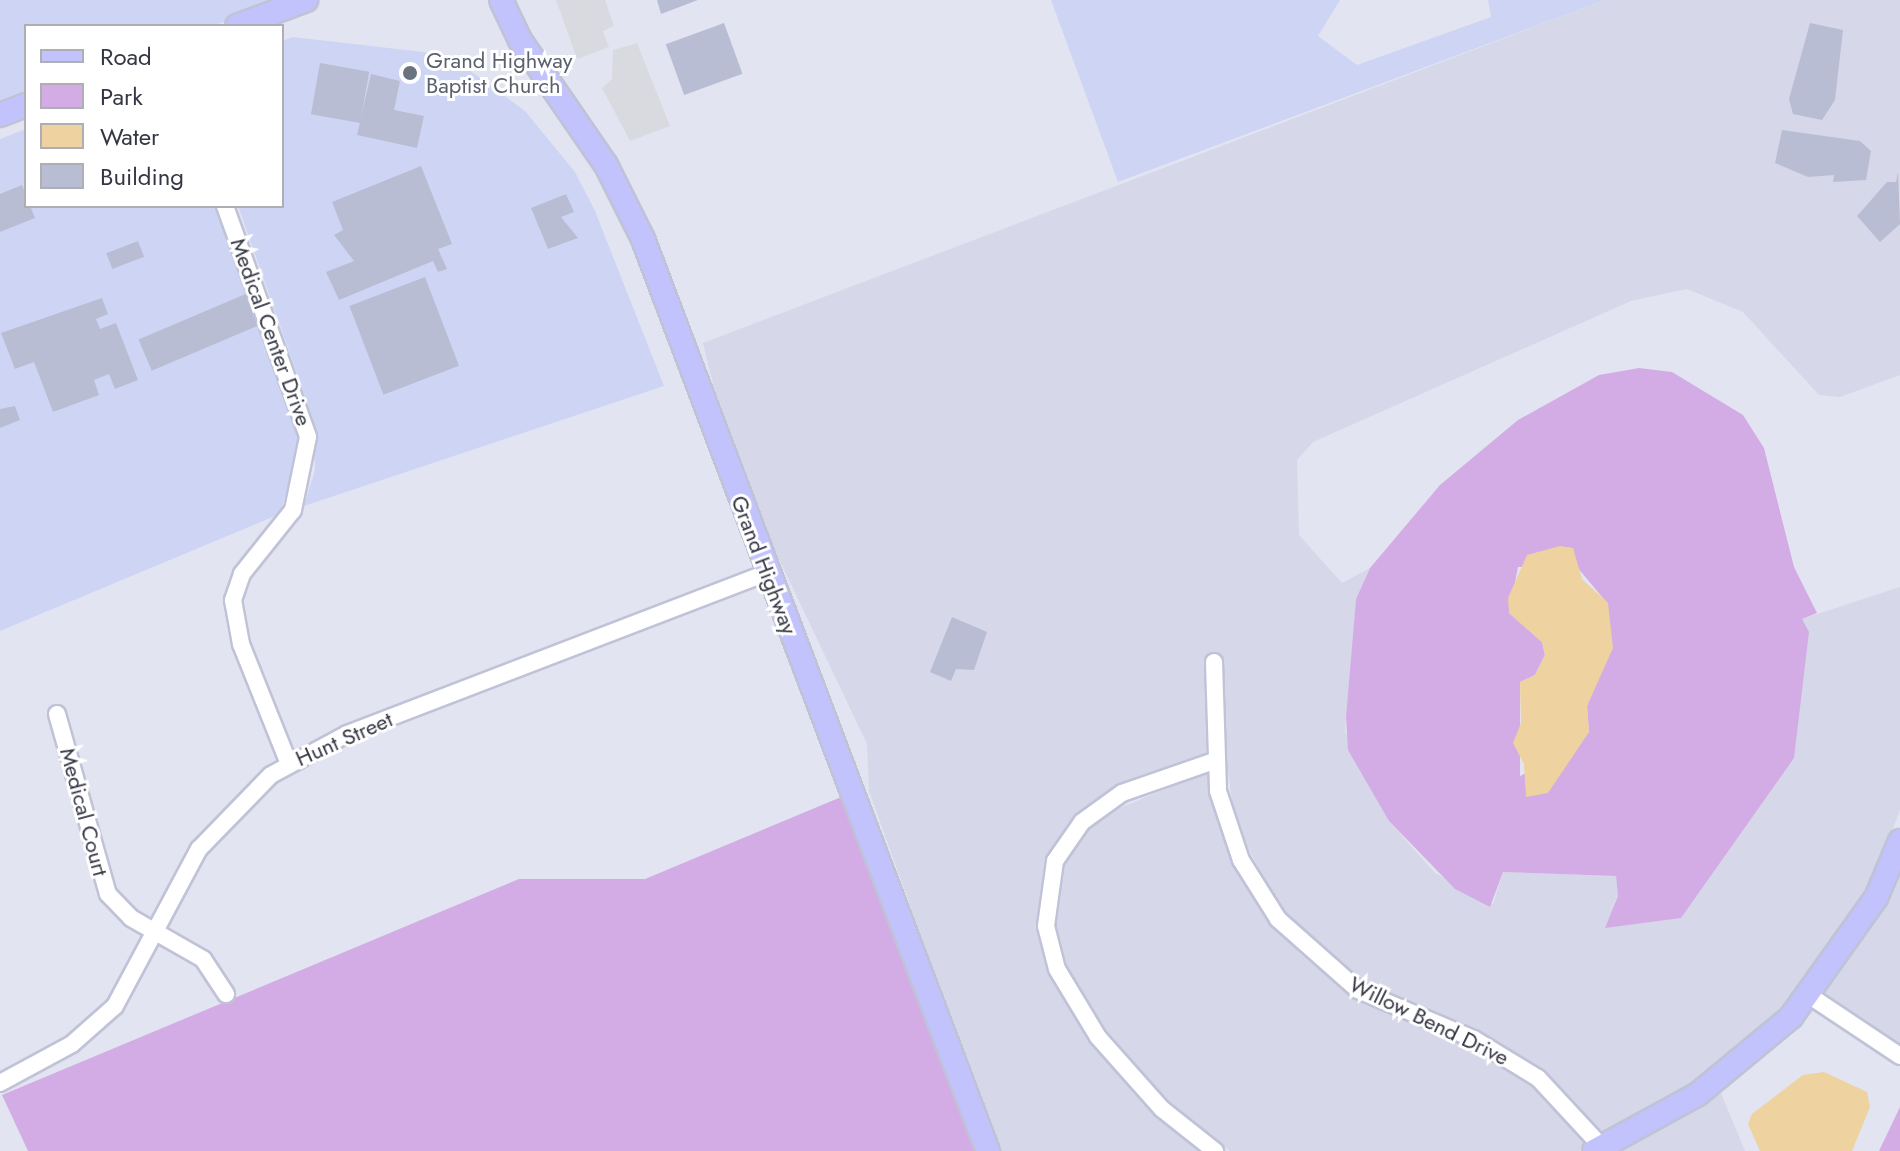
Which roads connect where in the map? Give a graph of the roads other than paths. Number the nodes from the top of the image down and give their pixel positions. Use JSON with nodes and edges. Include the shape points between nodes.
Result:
{"nodes":[{"id":1,"x":306,"y":0,"type":"edge"},
{"id":2,"x":501,"y":0,"type":"edge"},
{"id":3,"x":242,"y":24,"type":"edge"},
{"id":4,"x":24,"y":106,"type":"edge"},
{"id":5,"x":0,"y":115,"type":"edge"},
{"id":6,"x":226,"y":208,"type":"edge"},
{"id":7,"x":767,"y":573,"type":"junction"},
{"id":8,"x":1214,"y":662,"type":"dead end"},
{"id":9,"x":57,"y":714,"type":"dead end"},
{"id":10,"x":1214,"y":761,"type":"junction"},
{"id":11,"x":289,"y":764,"type":"junction"},
{"id":12,"x":1900,"y":841,"type":"edge"},
{"id":13,"x":157,"y":933,"type":"junction"},
{"id":14,"x":226,"y":994,"type":"dead end"},
{"id":15,"x":1810,"y":996,"type":"junction"},
{"id":16,"x":1900,"y":1056,"type":"edge"},
{"id":17,"x":0,"y":1083,"type":"edge"},
{"id":18,"x":1597,"y":1148,"type":"edge"},
{"id":19,"x":988,"y":1151,"type":"edge"},
{"id":20,"x":1215,"y":1151,"type":"edge"}],
"edges":[{"from":1,"to":3,"type":"street"},
{"from":2,"to":7,"type":"street","name":"Grand Highway","via":[[520,40],[625,200]]},
{"from":4,"to":5,"type":"street"},
{"from":6,"to":11,"type":"street","name":"Medical Center Drive","via":[[308,437],[293,510],[242,574],[233,600],[238,635]]},
{"from":7,"to":11,"type":"street","name":"Hunt Street","via":[[347,734]]},
{"from":7,"to":19,"type":"street","name":"Grand Highway"},
{"from":8,"to":10,"type":"street","name":"Willow Bend Drive"},
{"from":9,"to":13,"type":"street","name":"Medical Court","via":[[108,894]]},
{"from":10,"to":18,"type":"street","name":"Willow Bend Drive","via":[[1241,860],[1303,945],[1358,990],[1474,1039],[1538,1078]]},
{"from":10,"to":20,"type":"street","via":[[1122,793],[1082,822],[1055,861],[1046,926],[1057,969],[1098,1037],[1162,1109]]},
{"from":11,"to":13,"type":"street","name":"Hunt Street","via":[[212,831]]},
{"from":12,"to":15,"type":"street","via":[[1876,898]]},
{"from":13,"to":14,"type":"street","name":"Medical Court","via":[[203,959]]},
{"from":13,"to":17,"type":"street","name":"Hunt Street","via":[[102,1020]]},
{"from":15,"to":16,"type":"street"},
{"from":15,"to":18,"type":"street","via":[[1736,1068]]}]}
